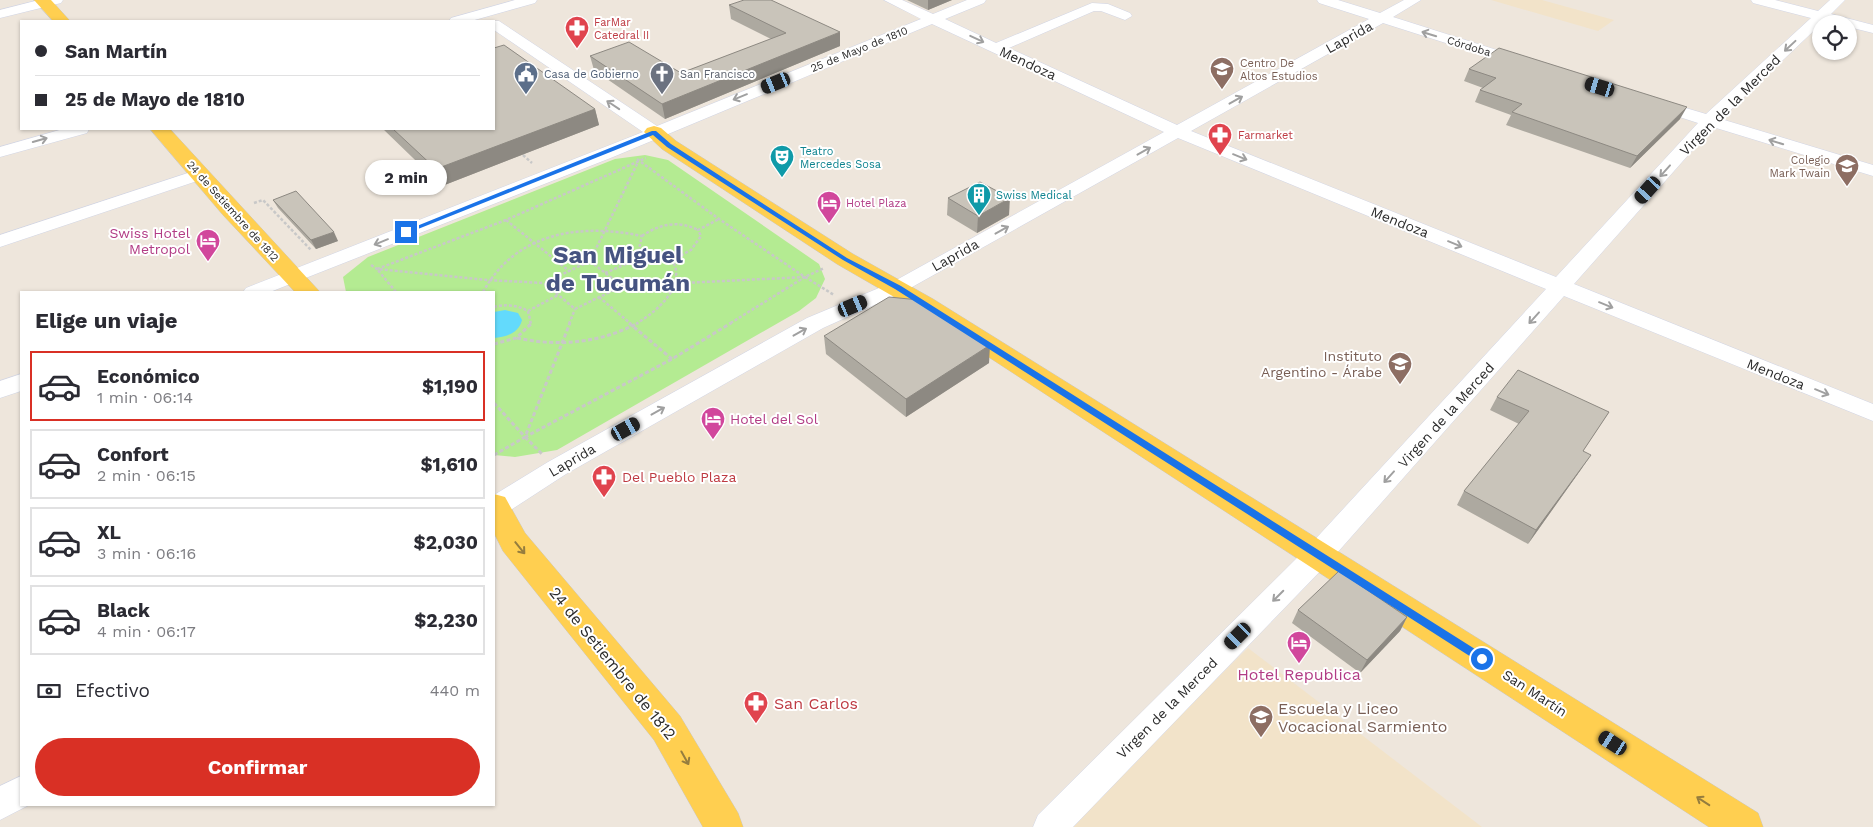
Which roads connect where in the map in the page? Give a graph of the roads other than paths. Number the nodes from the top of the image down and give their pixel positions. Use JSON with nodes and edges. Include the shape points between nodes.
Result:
{"nodes":[{"id":1,"x":530,"y":0,"type":"edge"},
{"id":2,"x":891,"y":0,"type":"edge"},
{"id":3,"x":979,"y":0,"type":"edge"},
{"id":4,"x":1324,"y":0,"type":"edge"},
{"id":5,"x":1414,"y":0,"type":"edge"},
{"id":6,"x":1758,"y":0,"type":"edge"},
{"id":7,"x":1838,"y":0,"type":"edge"},
{"id":8,"x":48,"y":1,"type":"edge"},
{"id":9,"x":467,"y":5,"type":"dead end"},
{"id":10,"x":0,"y":14,"type":"edge"},
{"id":11,"x":1818,"y":15,"type":"edge"},
{"id":12,"x":1823,"y":15,"type":"edge"},
{"id":13,"x":1125,"y":16,"type":"dead end"},
{"id":14,"x":485,"y":18,"type":"edge"},
{"id":15,"x":933,"y":19,"type":"junction"},
{"id":16,"x":1381,"y":19,"type":"junction"},
{"id":17,"x":61,"y":20,"type":"edge"},
{"id":18,"x":466,"y":20,"type":"edge"},
{"id":19,"x":1857,"y":24,"type":"edge"},
{"id":20,"x":495,"y":25,"type":"edge"},
{"id":21,"x":1812,"y":25,"type":"edge"},
{"id":22,"x":1873,"y":28,"type":"edge"},
{"id":23,"x":997,"y":48,"type":"junction"},
{"id":24,"x":1540,"y":68,"type":"edge"},
{"id":25,"x":1634,"y":98,"type":"edge"},
{"id":26,"x":1709,"y":121,"type":"junction"},
{"id":27,"x":77,"y":130,"type":"edge"},
{"id":28,"x":161,"y":130,"type":"edge"},
{"id":29,"x":654,"y":132,"type":"junction"},
{"id":30,"x":1178,"y":132,"type":"junction"},
{"id":31,"x":0,"y":152,"type":"edge"},
{"id":32,"x":1873,"y":171,"type":"edge"},
{"id":33,"x":200,"y":174,"type":"junction"},
{"id":34,"x":0,"y":241,"type":"edge"},
{"id":35,"x":300,"y":285,"type":"edge"},
{"id":36,"x":898,"y":287,"type":"junction"},
{"id":37,"x":1561,"y":288,"type":"junction"},
{"id":38,"x":260,"y":291,"type":"edge"},
{"id":39,"x":20,"y":382,"type":"edge"},
{"id":40,"x":0,"y":390,"type":"edge"},
{"id":41,"x":1873,"y":413,"type":"edge"},
{"id":42,"x":495,"y":505,"type":"edge"},
{"id":43,"x":495,"y":508,"type":"edge"},
{"id":44,"x":1319,"y":554,"type":"junction"},
{"id":45,"x":20,"y":793,"type":"edge"},
{"id":46,"x":0,"y":804,"type":"edge"},
{"id":47,"x":724,"y":827,"type":"edge"},
{"id":48,"x":1050,"y":827,"type":"edge"},
{"id":49,"x":1744,"y":827,"type":"edge"}],
"edges":[{"from":1,"to":14,"type":"street"},
{"from":2,"to":15,"type":"street","name":"Mendoza"},
{"from":3,"to":15,"type":"street","name":"25 de Mayo de 1810"},
{"from":4,"to":16,"type":"street","name":"Córdoba"},
{"from":5,"to":16,"type":"street","name":"Laprida"},
{"from":6,"to":11,"type":"street"},
{"from":7,"to":12,"type":"street","name":"Virgen de la Merced"},
{"from":8,"to":10,"type":"street"},
{"from":8,"to":17,"type":"main road"},
{"from":9,"to":14,"type":"street"},
{"from":13,"to":23,"type":"street","via":[[1102,7],[1092,7]]},
{"from":14,"to":18,"type":"street"},
{"from":15,"to":23,"type":"street","name":"Mendoza","one_way":true},
{"from":15,"to":29,"type":"street","name":"25 de Mayo de 1810","one_way":true},
{"from":24,"to":16,"type":"street","name":"Córdoba","one_way":true},
{"from":30,"to":16,"type":"street","name":"Laprida","one_way":true},
{"from":19,"to":22,"type":"street"},
{"from":29,"to":20,"type":"street","name":"San Martín","one_way":true},
{"from":21,"to":26,"type":"street","name":"Virgen de la Merced","one_way":true},
{"from":23,"to":30,"type":"street","name":"Mendoza"},
{"from":25,"to":26,"type":"street"},
{"from":32,"to":26,"type":"street","one_way":true},
{"from":26,"to":37,"type":"street","name":"Virgen de la Merced","one_way":true},
{"from":31,"to":27,"type":"street","one_way":true},
{"from":28,"to":33,"type":"main road","name":"24 de Setiembre de 1812"},
{"from":29,"to":35,"type":"street","name":"25 de Mayo de 1810","one_way":true},
{"from":29,"to":36,"type":"main road","name":"San Martín","via":[[669,146],[836,254]]},
{"from":36,"to":30,"type":"street","name":"Laprida","one_way":true},
{"from":30,"to":37,"type":"street","name":"Mendoza","one_way":true},
{"from":33,"to":34,"type":"street"},
{"from":33,"to":35,"type":"main road","name":"24 de Setiembre de 1812"},
{"from":35,"to":38,"type":"street","name":"25 de Mayo de 1810"},
{"from":42,"to":36,"type":"street","name":"Laprida","one_way":true,"via":[[806,328]]},
{"from":36,"to":44,"type":"main road","name":"San Martín"},
{"from":37,"to":41,"type":"street","name":"Mendoza","one_way":true},
{"from":37,"to":44,"type":"street","name":"Virgen de la Merced","one_way":true},
{"from":39,"to":40,"type":"street"},
{"from":43,"to":47,"type":"main road","name":"24 de Setiembre de 1812","one_way":true,"via":[[514,542],[667,728]]},
{"from":44,"to":48,"type":"street","name":"Virgen de la Merced","one_way":true},
{"from":49,"to":44,"type":"main road","name":"San Martín","one_way":true},
{"from":45,"to":46,"type":"street"}]}
